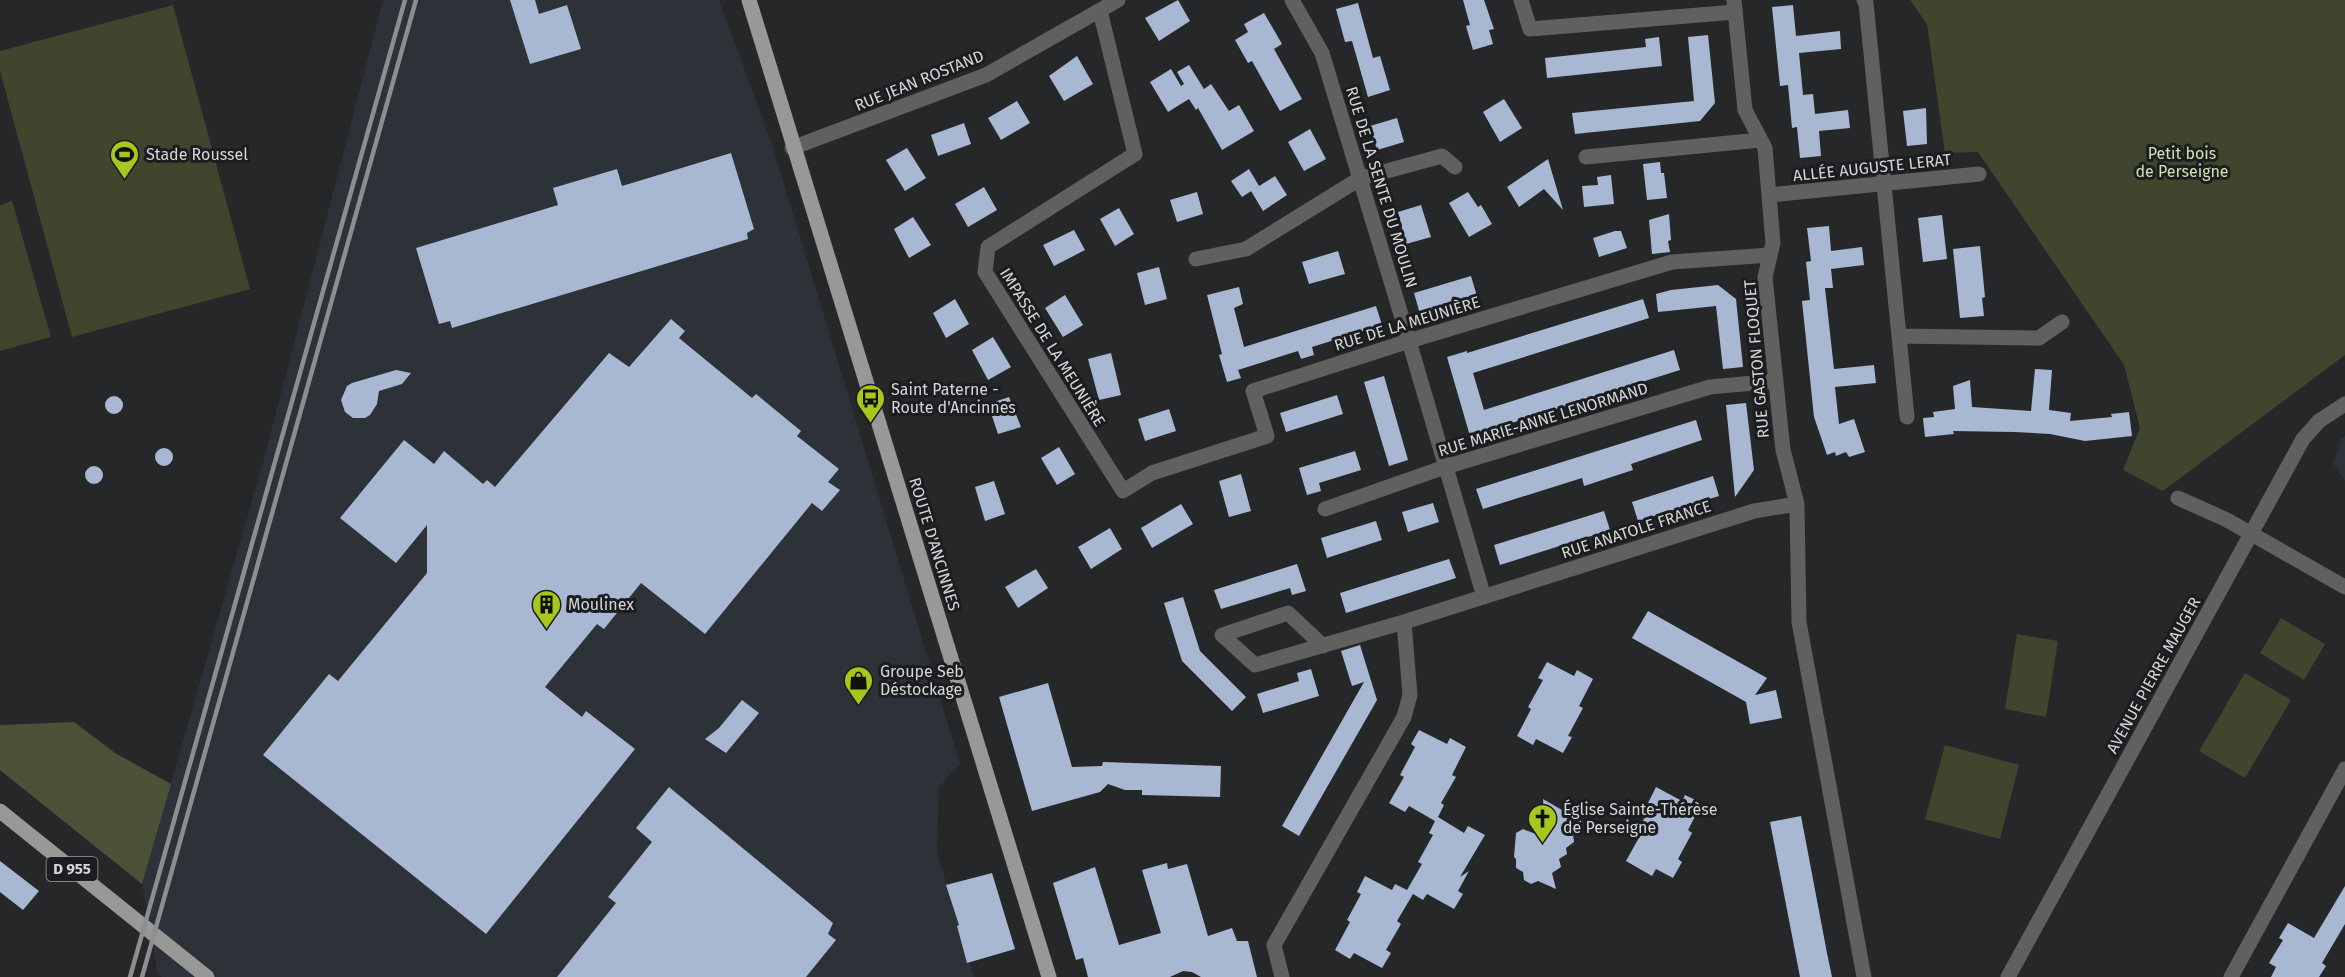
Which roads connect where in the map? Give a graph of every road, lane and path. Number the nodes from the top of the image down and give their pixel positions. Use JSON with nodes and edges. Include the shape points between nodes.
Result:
{"nodes":[{"id":1,"x":749,"y":0,"type":"edge"},
{"id":2,"x":1118,"y":0,"type":"edge"},
{"id":3,"x":1292,"y":0,"type":"edge"},
{"id":4,"x":1521,"y":0,"type":"edge"},
{"id":5,"x":1864,"y":0,"type":"edge"},
{"id":6,"x":1734,"y":6,"type":"edge"},
{"id":7,"x":1100,"y":10,"type":"junction"},
{"id":8,"x":1760,"y":140,"type":"junction"},
{"id":9,"x":792,"y":148,"type":"junction"},
{"id":10,"x":1586,"y":156,"type":"dead end"},
{"id":11,"x":1455,"y":167,"type":"dead end"},
{"id":12,"x":1980,"y":174,"type":"dead end"},
{"id":13,"x":1361,"y":178,"type":"junction"},
{"id":14,"x":1884,"y":183,"type":"junction"},
{"id":15,"x":1769,"y":195,"type":"junction"},
{"id":16,"x":1770,"y":255,"type":"junction"},
{"id":17,"x":1196,"y":259,"type":"dead end"},
{"id":18,"x":2062,"y":322,"type":"dead end"},
{"id":19,"x":1899,"y":336,"type":"junction"},
{"id":20,"x":1409,"y":341,"type":"junction"},
{"id":21,"x":1776,"y":381,"type":"junction"},
{"id":22,"x":2345,"y":404,"type":"edge"},
{"id":23,"x":1907,"y":417,"type":"dead end"},
{"id":24,"x":1445,"y":467,"type":"junction"},
{"id":25,"x":1123,"y":491,"type":"joint"},
{"id":26,"x":2178,"y":498,"type":"dead end"},
{"id":27,"x":1797,"y":504,"type":"junction"},
{"id":28,"x":1325,"y":509,"type":"dead end"},
{"id":29,"x":2250,"y":533,"type":"junction"},
{"id":30,"x":2345,"y":587,"type":"edge"},
{"id":31,"x":1484,"y":597,"type":"junction"},
{"id":32,"x":1404,"y":622,"type":"junction"},
{"id":33,"x":1323,"y":646,"type":"junction"},
{"id":34,"x":2345,"y":769,"type":"edge"},
{"id":35,"x":0,"y":811,"type":"edge"},
{"id":36,"x":207,"y":977,"type":"edge"},
{"id":37,"x":1049,"y":977,"type":"edge"},
{"id":38,"x":1282,"y":977,"type":"edge"},
{"id":39,"x":1864,"y":977,"type":"edge"},
{"id":40,"x":2008,"y":977,"type":"edge"},
{"id":41,"x":2231,"y":977,"type":"edge"}],
"edges":[{"from":1,"to":9,"type":"main road","name":"ROUTE D'ANCINNES"},
{"from":2,"to":7,"type":"street","name":"RUE JEAN ROSTAND"},
{"from":3,"to":13,"type":"street","name":"RUE DE LA SENTE DU MOULIN","via":[[1322,53]]},
{"from":4,"to":6,"type":"street","via":[[1530,29]]},
{"from":5,"to":14,"type":"street"},
{"from":6,"to":8,"type":"street","name":"RUE GASTON FLOQUET","via":[[1745,110]]},
{"from":7,"to":9,"type":"street","name":"RUE JEAN ROSTAND","via":[[986,75]]},
{"from":7,"to":25,"type":"street","name":"IMPASSE DE LA MEUNIÈRE","via":[[1135,154],[988,247],[985,272]]},
{"from":8,"to":10,"type":"street"},
{"from":8,"to":15,"type":"street","name":"RUE GASTON FLOQUET","via":[[1765,148]]},
{"from":9,"to":37,"type":"main road","name":"ROUTE D'ANCINNES"},
{"from":11,"to":13,"type":"street","via":[[1442,156]]},
{"from":12,"to":14,"type":"street","name":"ALLÉE AUGUSTE LERAT"},
{"from":13,"to":17,"type":"street","via":[[1246,249]]},
{"from":13,"to":20,"type":"street","name":"RUE DE LA SENTE DU MOULIN"},
{"from":14,"to":15,"type":"street","name":"ALLÉE AUGUSTE LERAT"},
{"from":14,"to":19,"type":"street"},
{"from":15,"to":16,"type":"street","name":"RUE GASTON FLOQUET","via":[[1773,243]]},
{"from":16,"to":20,"type":"street","name":"RUE DE LA MEUNIÈRE","via":[[1672,262]]},
{"from":16,"to":21,"type":"street","name":"RUE GASTON FLOQUET","via":[[1765,277]]},
{"from":18,"to":19,"type":"street","via":[[2039,338]]},
{"from":19,"to":23,"type":"street"},
{"from":20,"to":24,"type":"street","name":"RUE DE LA SENTE DU MOULIN"},
{"from":20,"to":25,"type":"street","name":"RUE DE LA MEUNIÈRE","via":[[1253,391],[1267,436],[1152,473]]},
{"from":21,"to":24,"type":"street","name":"RUE MARIE-ANNE LENORMAND","via":[[1710,387]]},
{"from":21,"to":27,"type":"street","name":"RUE GASTON FLOQUET","via":[[1783,450]]},
{"from":22,"to":29,"type":"street","name":"AVENUE PIERRE MAUGER","via":[[2319,421],[2303,439]]},
{"from":24,"to":28,"type":"street","name":"RUE MARIE-ANNE LENORMAND"},
{"from":24,"to":31,"type":"street","name":"RUE DE LA SENTE DU MOULIN"},
{"from":26,"to":29,"type":"street"},
{"from":27,"to":31,"type":"street","name":"RUE ANATOLE FRANCE","via":[[1754,511]]},
{"from":27,"to":39,"type":"street","via":[[1798,622]]},
{"from":29,"to":30,"type":"street"},
{"from":29,"to":40,"type":"street","name":"AVENUE PIERRE MAUGER"},
{"from":31,"to":32,"type":"street","name":"RUE ANATOLE FRANCE"},
{"from":32,"to":33,"type":"street","name":"RUE ANATOLE FRANCE"},
{"from":32,"to":38,"type":"street","via":[[1410,695],[1404,717],[1274,945]]},
{"from":33,"to":33,"type":"street","name":"RUE ANATOLE FRANCE","via":[[1288,613],[1222,635],[1255,665]]},
{"from":34,"to":41,"type":"street"},
{"from":35,"to":36,"type":"main road","number":"D 955"}]}
